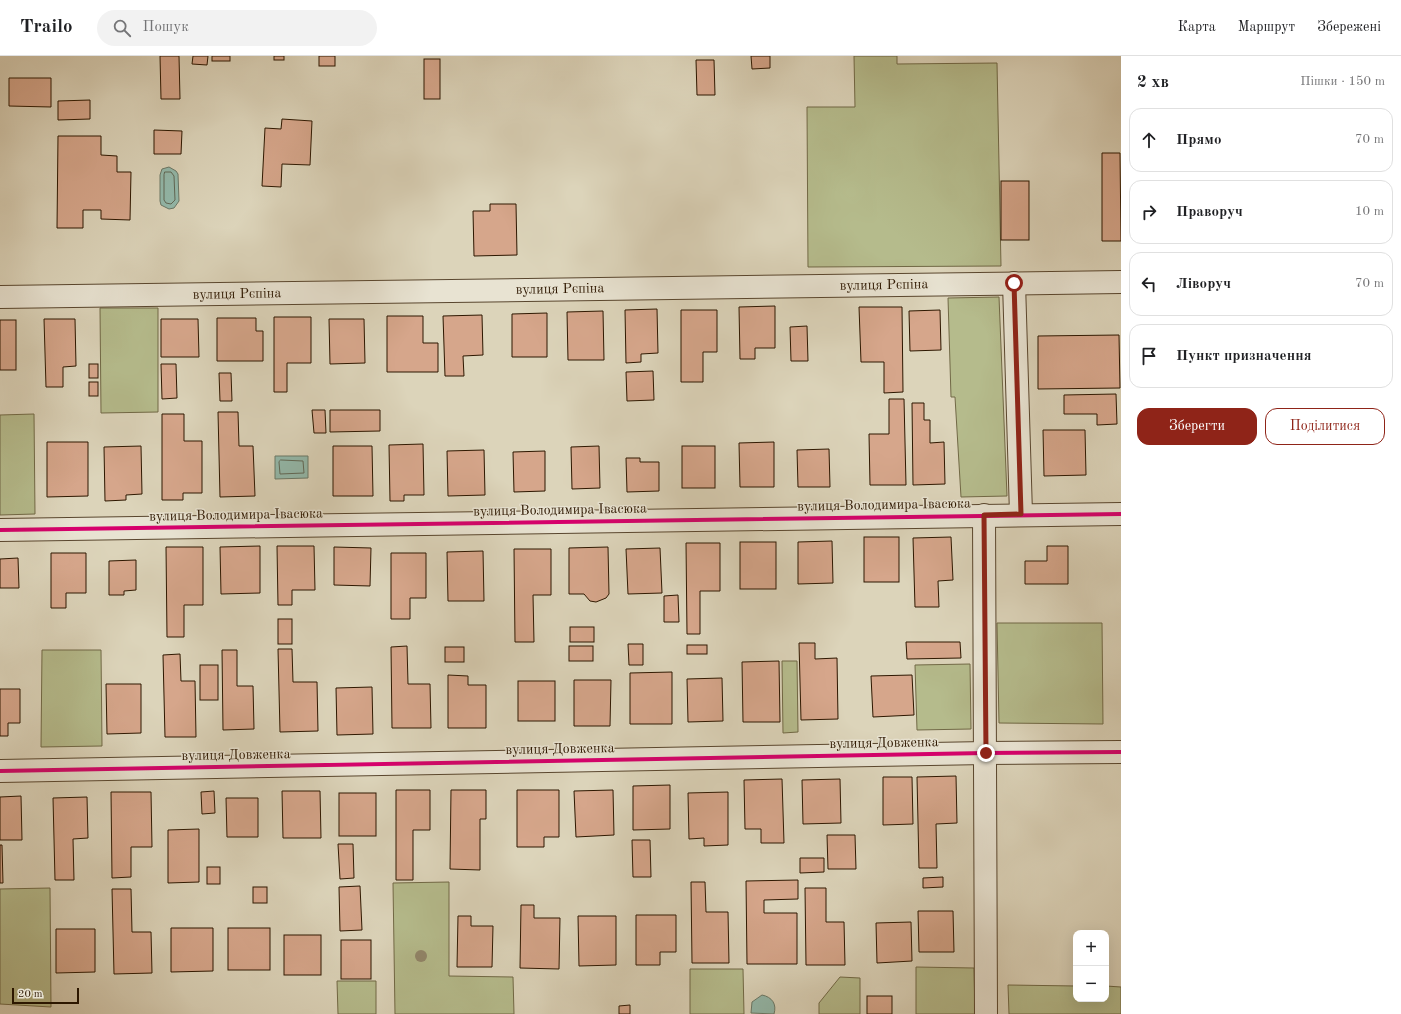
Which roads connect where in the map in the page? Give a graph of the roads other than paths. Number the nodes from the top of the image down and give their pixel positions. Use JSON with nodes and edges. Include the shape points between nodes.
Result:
{"nodes":[{"id":1,"x":1121,"y":282,"type":"edge"},
{"id":2,"x":1014,"y":283,"type":"junction"},
{"id":3,"x":0,"y":297,"type":"edge"},
{"id":4,"x":1021,"y":514,"type":"junction"},
{"id":5,"x":1121,"y":514,"type":"edge"},
{"id":6,"x":984,"y":515,"type":"junction"},
{"id":7,"x":0,"y":530,"type":"edge"},
{"id":8,"x":1121,"y":752,"type":"edge"},
{"id":9,"x":986,"y":753,"type":"junction"},
{"id":10,"x":0,"y":771,"type":"edge"},
{"id":11,"x":986,"y":1014,"type":"edge"}],
"edges":[{"from":1,"to":2,"type":"street","name":"вулиця Рєпіна"},
{"from":2,"to":3,"type":"street","name":"вулиця Рєпіна"},
{"from":2,"to":4,"type":"street"},
{"from":4,"to":5,"type":"street","name":"вулиця Володимира Івасюка"},
{"from":4,"to":6,"type":"street","name":"вулиця Володимира Івасюка"},
{"from":6,"to":7,"type":"street","name":"вулиця Володимира Івасюка"},
{"from":6,"to":9,"type":"street"},
{"from":8,"to":9,"type":"street","name":"вулиця Довженка"},
{"from":9,"to":10,"type":"street","name":"вулиця Довженка"},
{"from":9,"to":11,"type":"street"}]}
